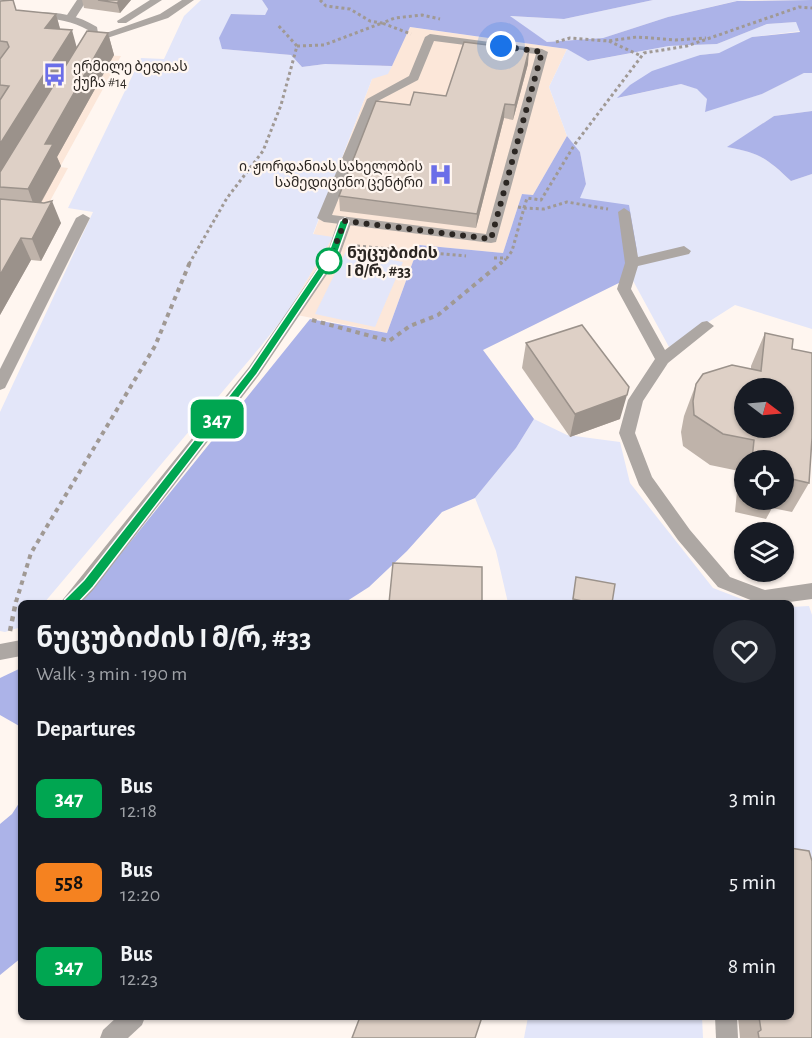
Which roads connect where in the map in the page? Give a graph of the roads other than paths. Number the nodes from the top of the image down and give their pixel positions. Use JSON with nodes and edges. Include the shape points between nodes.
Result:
{"nodes":[{"id":1,"x":82,"y":0,"type":"edge"},
{"id":2,"x":157,"y":0,"type":"edge"},
{"id":3,"x":189,"y":0,"type":"edge"},
{"id":4,"x":70,"y":18,"type":"junction"},
{"id":5,"x":0,"y":19,"type":"edge"},
{"id":6,"x":94,"y":34,"type":"junction"},
{"id":7,"x":77,"y":66,"type":"edge"},
{"id":8,"x":624,"y":212,"type":"road end"},
{"id":9,"x":83,"y":218,"type":"dead end"},
{"id":10,"x":345,"y":221,"type":"junction"},
{"id":11,"x":684,"y":251,"type":"dead end"},
{"id":12,"x":632,"y":263,"type":"junction"},
{"id":13,"x":707,"y":326,"type":"dead end"},
{"id":14,"x":663,"y":359,"type":"junction"},
{"id":15,"x":0,"y":384,"type":"edge"},
{"id":16,"x":812,"y":591,"type":"edge"},
{"id":17,"x":72,"y":600,"type":"edge"},
{"id":18,"x":131,"y":1020,"type":"edge"},
{"id":19,"x":726,"y":1020,"type":"edge"},
{"id":20,"x":111,"y":1038,"type":"edge"},
{"id":21,"x":727,"y":1038,"type":"edge"}],
"edges":[{"from":1,"to":4,"type":"street"},
{"from":2,"to":6,"type":"street"},
{"from":3,"to":6,"type":"street","via":[[164,16]]},
{"from":4,"to":5,"type":"street","via":[[28,15]]},
{"from":4,"to":6,"type":"street","via":[[83,22]]},
{"from":6,"to":7,"type":"street"},
{"from":8,"to":12,"type":"street"},
{"from":9,"to":15,"type":"street"},
{"from":10,"to":10,"type":"street","via":[[491,239],[542,52],[430,37],[414,78],[373,99],[324,218]]},
{"from":10,"to":17,"type":"street","via":[[333,255],[254,371]]},
{"from":11,"to":12,"type":"street"},
{"from":12,"to":14,"type":"street","via":[[624,289]]},
{"from":13,"to":14,"type":"street"},
{"from":14,"to":16,"type":"street","via":[[636,400],[627,433],[645,480],[724,582],[765,598]]},
{"from":18,"to":20,"type":"street"},
{"from":19,"to":21,"type":"street"}]}
